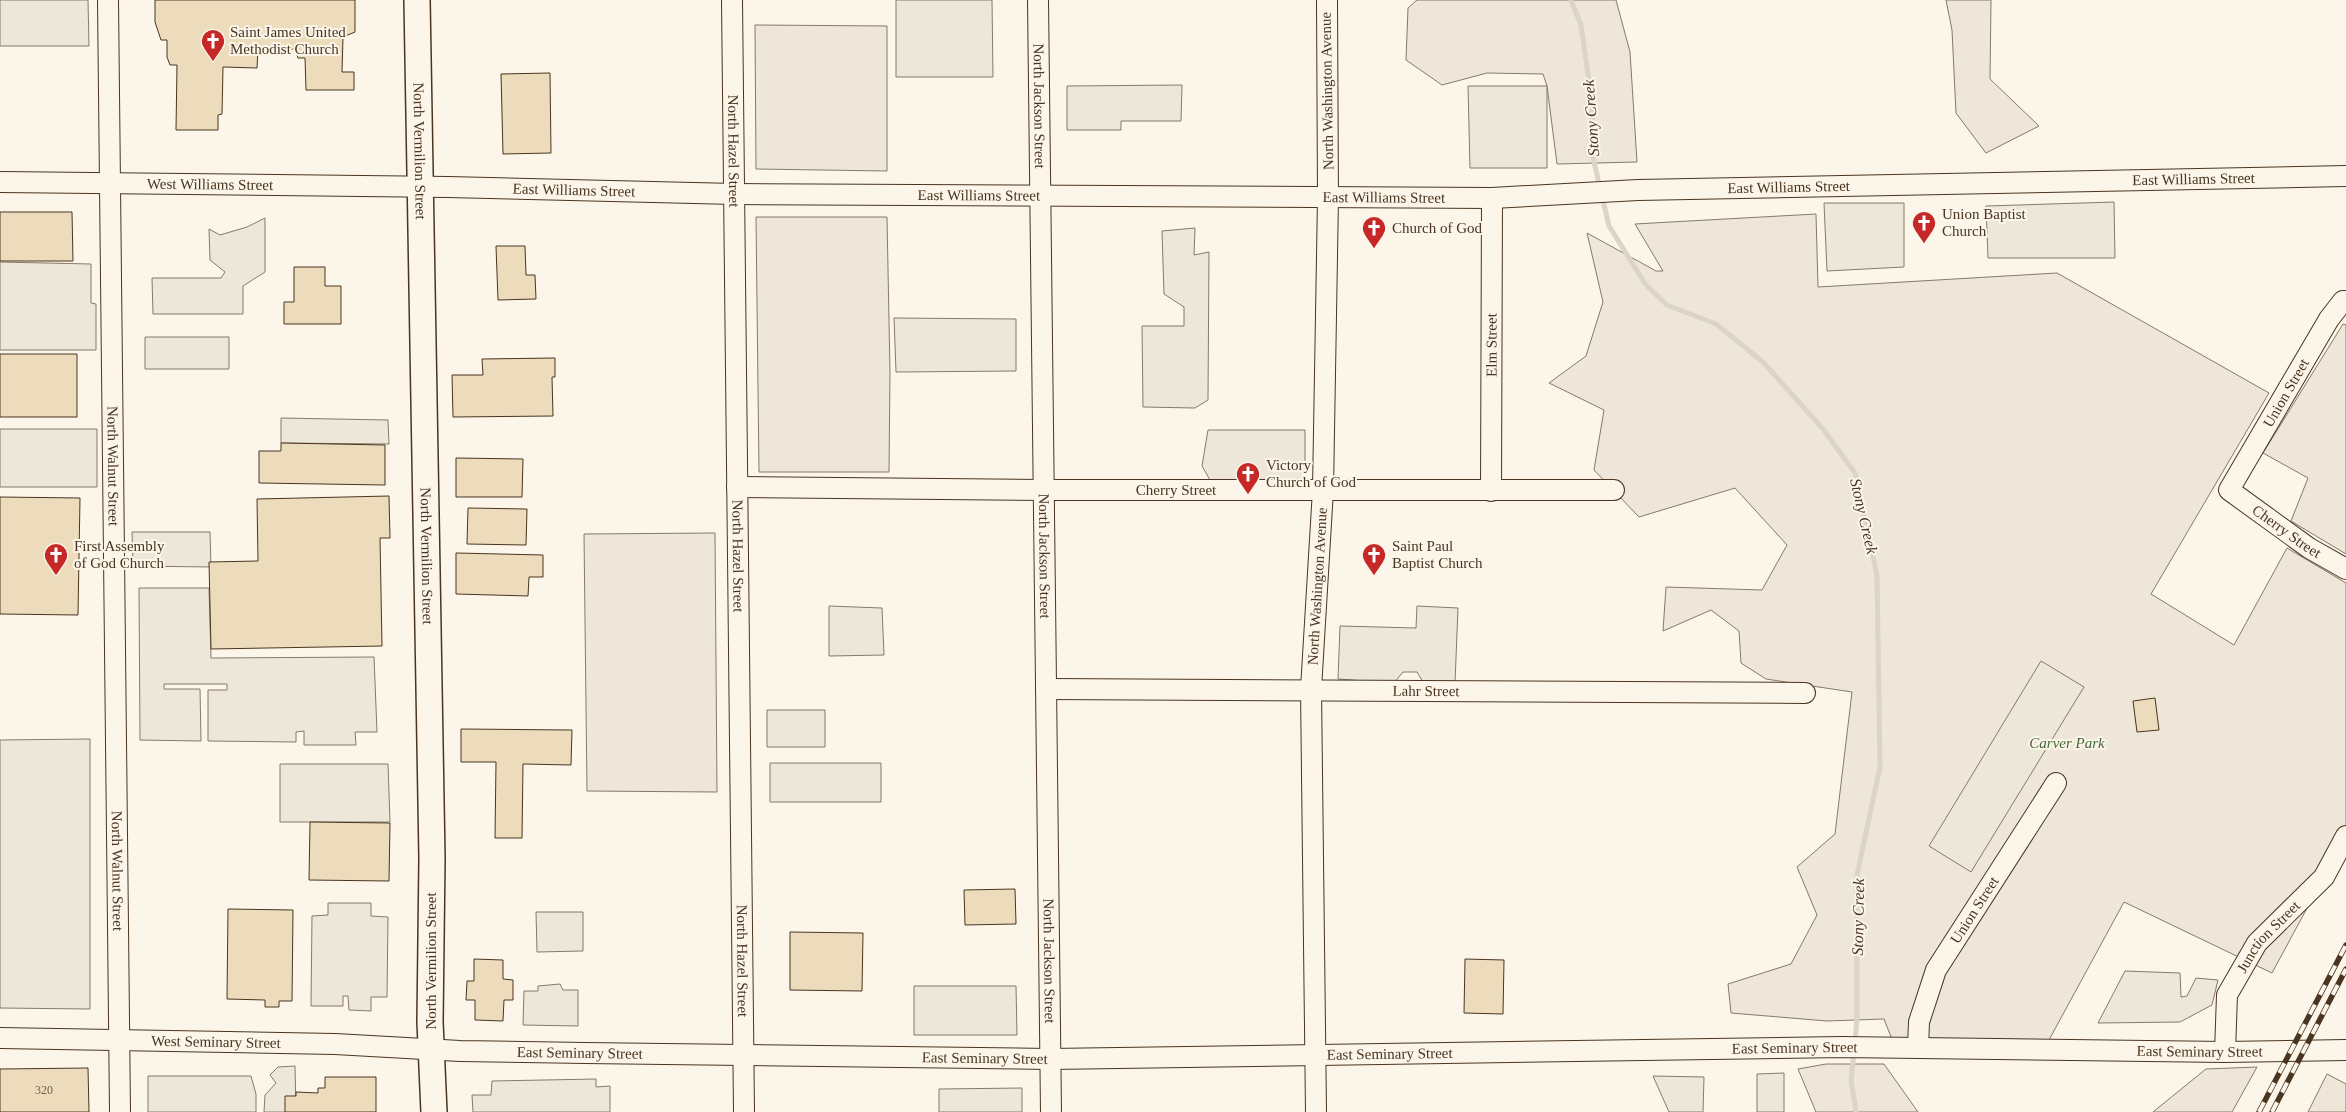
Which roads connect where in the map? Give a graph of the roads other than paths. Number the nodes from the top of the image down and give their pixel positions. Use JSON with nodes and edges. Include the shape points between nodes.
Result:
{"nodes":[{"id":1,"x":108,"y":0,"type":"edge"},
{"id":2,"x":417,"y":0,"type":"edge"},
{"id":3,"x":732,"y":0,"type":"edge"},
{"id":4,"x":1038,"y":0,"type":"edge"},
{"id":5,"x":1327,"y":0,"type":"edge"},
{"id":6,"x":2346,"y":176,"type":"edge"},
{"id":7,"x":0,"y":182,"type":"edge"},
{"id":8,"x":110,"y":184,"type":"junction"},
{"id":9,"x":421,"y":187,"type":"junction"},
{"id":10,"x":735,"y":194,"type":"junction"},
{"id":11,"x":1041,"y":196,"type":"junction"},
{"id":12,"x":1328,"y":198,"type":"junction"},
{"id":13,"x":1492,"y":198,"type":"junction"},
{"id":14,"x":2346,"y":301,"type":"edge"},
{"id":15,"x":737,"y":487,"type":"junction"},
{"id":16,"x":1043,"y":490,"type":"junction"},
{"id":17,"x":1323,"y":490,"type":"junction"},
{"id":18,"x":1614,"y":490,"type":"dead end"},
{"id":19,"x":2229,"y":490,"type":"joint"},
{"id":20,"x":1491,"y":491,"type":"junction"},
{"id":21,"x":2346,"y":569,"type":"edge"},
{"id":22,"x":1046,"y":689,"type":"junction"},
{"id":23,"x":1311,"y":689,"type":"junction"},
{"id":24,"x":1805,"y":693,"type":"dead end"},
{"id":25,"x":2056,"y":783,"type":"dead end"},
{"id":26,"x":2346,"y":836,"type":"edge"},
{"id":27,"x":0,"y":1038,"type":"edge"},
{"id":28,"x":120,"y":1040,"type":"junction"},
{"id":29,"x":1918,"y":1047,"type":"junction"},
{"id":30,"x":432,"y":1048,"type":"junction"},
{"id":31,"x":2346,"y":1050,"type":"edge"},
{"id":32,"x":2225,"y":1052,"type":"junction"},
{"id":33,"x":744,"y":1055,"type":"junction"},
{"id":34,"x":1315,"y":1056,"type":"junction"},
{"id":35,"x":1050,"y":1058,"type":"junction"},
{"id":36,"x":120,"y":1112,"type":"edge"},
{"id":37,"x":434,"y":1112,"type":"edge"},
{"id":38,"x":744,"y":1112,"type":"edge"},
{"id":39,"x":1051,"y":1112,"type":"edge"},
{"id":40,"x":1316,"y":1112,"type":"edge"}],
"edges":[{"from":1,"to":8,"type":"street","name":"North Walnut Street"},
{"from":2,"to":9,"type":"main road","name":"North Vermilion Street"},
{"from":3,"to":10,"type":"street","name":"North Hazel Street"},
{"from":4,"to":11,"type":"street","name":"North Jackson Street"},
{"from":5,"to":12,"type":"street","name":"North Washington Avenue"},
{"from":6,"to":13,"type":"street","name":"East Williams Street","via":[[1638,190]]},
{"from":7,"to":8,"type":"street","name":"West Williams Street"},
{"from":8,"to":9,"type":"street","name":"West Williams Street"},
{"from":8,"to":28,"type":"street","name":"North Walnut Street"},
{"from":9,"to":10,"type":"street","name":"East Williams Street"},
{"from":9,"to":30,"type":"main road","name":"North Vermilion Street","via":[[432,849]]},
{"from":10,"to":11,"type":"street","name":"East Williams Street"},
{"from":10,"to":15,"type":"street","name":"North Hazel Street"},
{"from":11,"to":12,"type":"street","name":"East Williams Street"},
{"from":11,"to":16,"type":"street","name":"North Jackson Street"},
{"from":12,"to":13,"type":"street","name":"East Williams Street"},
{"from":12,"to":17,"type":"street","name":"North Washington Avenue"},
{"from":13,"to":20,"type":"street","name":"Elm Street"},
{"from":14,"to":19,"type":"street","name":"Union Street","via":[[2329,319]]},
{"from":15,"to":16,"type":"street","name":"Cherry Street"},
{"from":15,"to":33,"type":"street","name":"North Hazel Street"},
{"from":16,"to":17,"type":"street","name":"Cherry Street"},
{"from":16,"to":22,"type":"street","name":"North Jackson Street"},
{"from":17,"to":20,"type":"street","name":"Cherry Street"},
{"from":17,"to":23,"type":"street","name":"North Washington Avenue"},
{"from":18,"to":20,"type":"street","name":"Cherry Street"},
{"from":19,"to":21,"type":"street","name":"Cherry Street","via":[[2308,548]]},
{"from":22,"to":23,"type":"street","name":"Lahr Street"},
{"from":22,"to":35,"type":"street","name":"North Jackson Street"},
{"from":23,"to":24,"type":"street","name":"Lahr Street"},
{"from":23,"to":34,"type":"street","name":"North Washington Avenue"},
{"from":25,"to":29,"type":"street","name":"Union Street","via":[[1936,970],[1920,1022]]},
{"from":26,"to":32,"type":"street","name":"Junction Street","via":[[2324,878],[2256,943],[2227,995]]},
{"from":27,"to":28,"type":"street","name":"West Seminary Street"},
{"from":28,"to":30,"type":"street","name":"West Seminary Street"},
{"from":28,"to":36,"type":"street","name":"North Walnut Street"},
{"from":29,"to":32,"type":"street","name":"East Seminary Street"},
{"from":29,"to":34,"type":"street","name":"East Seminary Street"},
{"from":30,"to":33,"type":"street","name":"East Seminary Street"},
{"from":30,"to":37,"type":"main road","name":"North Vermilion Street"},
{"from":31,"to":32,"type":"street","name":"East Seminary Street"},
{"from":33,"to":35,"type":"street","name":"East Seminary Street"},
{"from":33,"to":38,"type":"street","name":"North Hazel Street"},
{"from":34,"to":35,"type":"street","name":"East Seminary Street"},
{"from":34,"to":40,"type":"street","name":"North Washington Avenue"},
{"from":35,"to":39,"type":"street","name":"North Jackson Street"}]}
